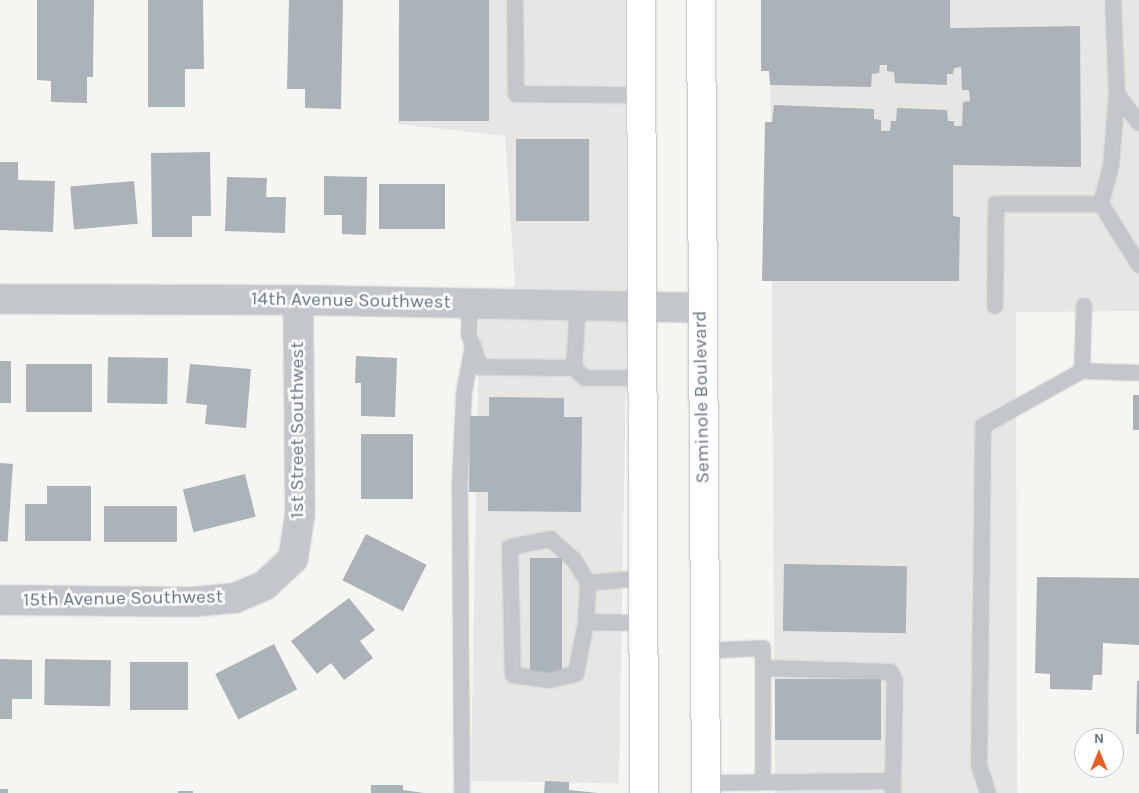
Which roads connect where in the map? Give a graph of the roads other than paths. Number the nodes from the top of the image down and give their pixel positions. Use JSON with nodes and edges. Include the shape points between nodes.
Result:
{"nodes":[{"id":1,"x":515,"y":0,"type":"edge"},
{"id":2,"x":641,"y":0,"type":"edge"},
{"id":3,"x":701,"y":0,"type":"edge"},
{"id":4,"x":1113,"y":0,"type":"edge"},
{"id":5,"x":1117,"y":94,"type":"junction"},
{"id":6,"x":641,"y":95,"type":"junction"},
{"id":7,"x":1139,"y":123,"type":"edge"},
{"id":8,"x":1101,"y":204,"type":"junction"},
{"id":9,"x":1139,"y":265,"type":"edge"},
{"id":10,"x":0,"y":299,"type":"edge"},
{"id":11,"x":298,"y":300,"type":"junction"},
{"id":12,"x":470,"y":302,"type":"junction"},
{"id":13,"x":578,"y":305,"type":"junction"},
{"id":14,"x":641,"y":306,"type":"junction"},
{"id":15,"x":995,"y":306,"type":"dead end"},
{"id":16,"x":1084,"y":306,"type":"dead end"},
{"id":17,"x":701,"y":308,"type":"junction"},
{"id":18,"x":473,"y":344,"type":"junction"},
{"id":19,"x":574,"y":368,"type":"junction"},
{"id":20,"x":1082,"y":371,"type":"junction"},
{"id":21,"x":1139,"y":373,"type":"edge"},
{"id":22,"x":641,"y":378,"type":"junction"},
{"id":23,"x":293,"y":559,"type":"joint"},
{"id":24,"x":642,"y":578,"type":"junction"},
{"id":25,"x":588,"y":583,"type":"junction"},
{"id":26,"x":0,"y":600,"type":"edge"},
{"id":27,"x":586,"y":622,"type":"junction"},
{"id":28,"x":643,"y":623,"type":"junction"},
{"id":29,"x":704,"y":651,"type":"junction"},
{"id":30,"x":763,"y":668,"type":"junction"},
{"id":31,"x":763,"y":781,"type":"junction"},
{"id":32,"x":893,"y":787,"type":"edge"},
{"id":33,"x":706,"y":788,"type":"edge"},
{"id":34,"x":462,"y":793,"type":"edge"},
{"id":35,"x":644,"y":793,"type":"edge"},
{"id":36,"x":988,"y":793,"type":"edge"}],
"edges":[{"from":1,"to":6,"type":"lane","via":[[516,94]]},
{"from":2,"to":6,"type":"main road"},
{"from":3,"to":17,"type":"main road","name":"Seminole Boulevard"},
{"from":4,"to":5,"type":"lane"},
{"from":5,"to":7,"type":"lane"},
{"from":5,"to":8,"type":"lane","via":[[1111,166]]},
{"from":6,"to":14,"type":"main road"},
{"from":8,"to":9,"type":"lane"},
{"from":8,"to":15,"type":"lane","via":[[996,204]]},
{"from":10,"to":11,"type":"street","name":"14th Avenue Southwest"},
{"from":11,"to":12,"type":"street","name":"14th Avenue Southwest"},
{"from":11,"to":23,"type":"street","name":"1st Street Southwest","via":[[300,505]]},
{"from":12,"to":13,"type":"street","name":"14th Avenue Southwest"},
{"from":12,"to":18,"type":"lane"},
{"from":13,"to":14,"type":"street","name":"14th Avenue Southwest"},
{"from":13,"to":19,"type":"lane"},
{"from":14,"to":17,"type":"street","name":"14th Avenue Southwest"},
{"from":14,"to":22,"type":"main road"},
{"from":16,"to":20,"type":"lane"},
{"from":17,"to":29,"type":"main road","name":"Seminole Boulevard"},
{"from":18,"to":19,"type":"lane","via":[[480,367]]},
{"from":18,"to":34,"type":"lane","via":[[464,394],[460,482]]},
{"from":19,"to":22,"type":"lane","via":[[585,378]]},
{"from":20,"to":21,"type":"lane"},
{"from":20,"to":36,"type":"lane","via":[[983,426],[979,766]]},
{"from":22,"to":24,"type":"main road"},
{"from":23,"to":26,"type":"street","name":"15th Avenue Southwest","via":[[265,585],[235,598],[192,602]]},
{"from":24,"to":25,"type":"lane"},
{"from":24,"to":28,"type":"main road"},
{"from":25,"to":27,"type":"lane"},
{"from":25,"to":27,"type":"lane","via":[[574,560],[551,539],[510,547],[513,675],[549,680],[576,674]]},
{"from":27,"to":28,"type":"lane"},
{"from":28,"to":35,"type":"main road"},
{"from":29,"to":30,"type":"lane","via":[[763,648]]},
{"from":29,"to":33,"type":"main road","name":"Seminole Boulevard"},
{"from":30,"to":31,"type":"lane"},
{"from":30,"to":32,"type":"lane","via":[[891,672],[895,676]]},
{"from":31,"to":32,"type":"lane"},
{"from":31,"to":33,"type":"lane"}]}
